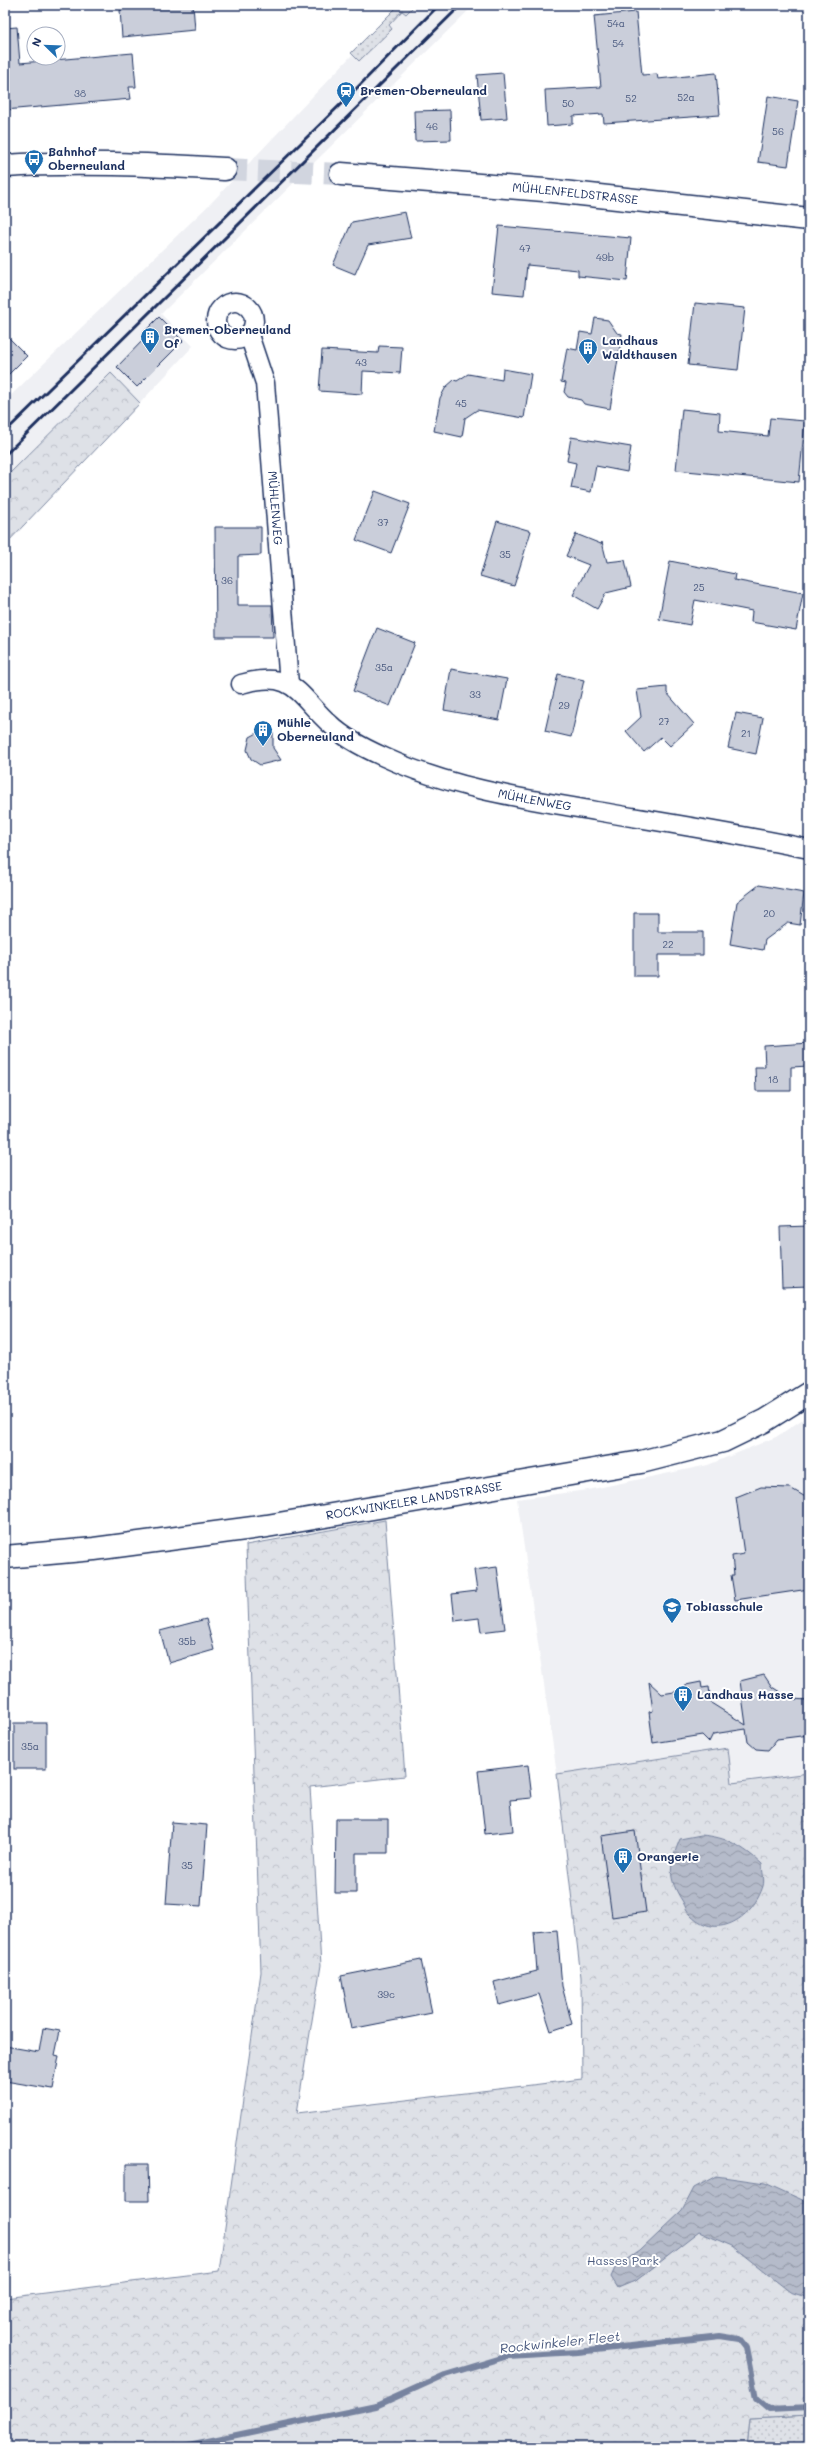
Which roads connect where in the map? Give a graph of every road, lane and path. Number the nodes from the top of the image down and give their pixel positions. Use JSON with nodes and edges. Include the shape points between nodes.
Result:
{"nodes":[{"id":1,"x":5,"y":166,"type":"edge"},
{"id":2,"x":225,"y":169,"type":"tunnel mouth"},
{"id":3,"x":341,"y":174,"type":"tunnel mouth"},
{"id":4,"x":809,"y":219,"type":"edge"},
{"id":5,"x":249,"y":335,"type":"dead end"},
{"id":6,"x":241,"y":684,"type":"dead end"},
{"id":7,"x":289,"y":684,"type":"junction"},
{"id":8,"x":809,"y":849,"type":"edge"},
{"id":9,"x":809,"y":1393,"type":"edge"},
{"id":10,"x":5,"y":1557,"type":"edge"}],
"edges":[{"from":1,"to":2,"type":"main road","via":[[59,163],[141,164]]},
{"from":3,"to":4,"type":"main road","name":"MÜHLENFELDSTRASSE","via":[[544,190]]},
{"from":5,"to":7,"type":"street","name":"MÜHLENWEG","via":[[265,383]]},
{"from":6,"to":7,"type":"street","name":"MÜHLENWEG","via":[[259,679]]},
{"from":7,"to":8,"type":"street","name":"MÜHLENWEG","via":[[300,691],[340,732],[384,757],[449,782],[507,796]]},
{"from":9,"to":10,"type":"main road","name":"ROCKWINKELER LANDSTRASSE","via":[[764,1421],[723,1441],[641,1462],[267,1526],[94,1549]]}]}
